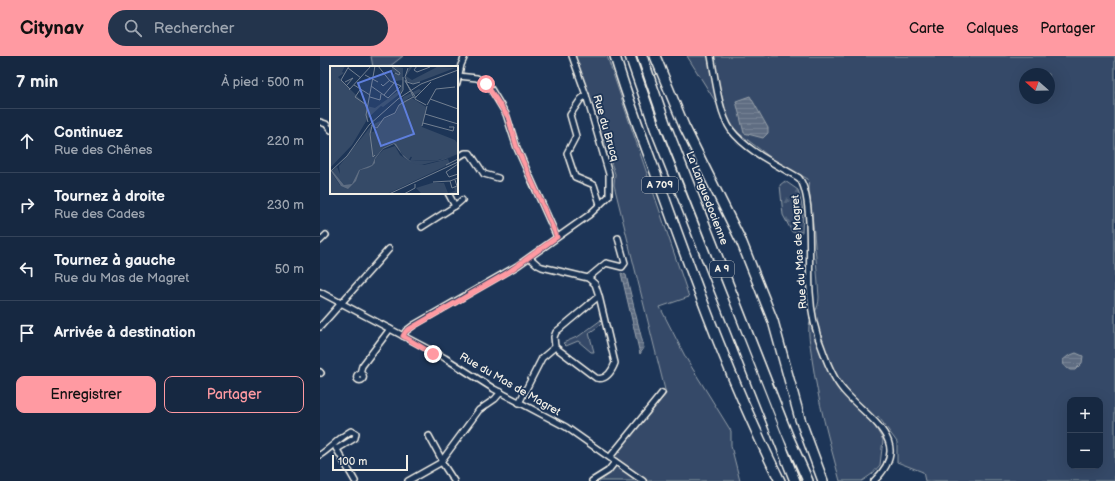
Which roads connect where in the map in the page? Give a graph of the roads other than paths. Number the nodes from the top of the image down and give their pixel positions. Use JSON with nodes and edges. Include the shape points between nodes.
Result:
{"nodes":[{"id":1,"x":465,"y":56,"type":"edge"},
{"id":2,"x":572,"y":56,"type":"edge"},
{"id":3,"x":630,"y":56,"type":"edge"},
{"id":4,"x":642,"y":56,"type":"edge"},
{"id":5,"x":655,"y":56,"type":"edge"},
{"id":6,"x":711,"y":56,"type":"edge"},
{"id":7,"x":615,"y":57,"type":"edge"},
{"id":8,"x":458,"y":76,"type":"joint"},
{"id":9,"x":586,"y":95,"type":"junction"},
{"id":10,"x":320,"y":122,"type":"edge"},
{"id":11,"x":330,"y":129,"type":"edge"},
{"id":12,"x":458,"y":157,"type":"edge"},
{"id":13,"x":498,"y":178,"type":"dead end"},
{"id":14,"x":449,"y":194,"type":"edge"},
{"id":15,"x":462,"y":200,"type":"dead end"},
{"id":16,"x":600,"y":204,"type":"junction"},
{"id":17,"x":455,"y":206,"type":"junction"},
{"id":18,"x":422,"y":227,"type":"dead end"},
{"id":19,"x":326,"y":235,"type":"dead end"},
{"id":20,"x":557,"y":237,"type":"junction"},
{"id":21,"x":618,"y":238,"type":"dead end"},
{"id":22,"x":320,"y":241,"type":"edge"},
{"id":23,"x":389,"y":249,"type":"dead end"},
{"id":24,"x":530,"y":258,"type":"junction"},
{"id":25,"x":588,"y":278,"type":"junction"},
{"id":26,"x":320,"y":292,"type":"edge"},
{"id":27,"x":599,"y":296,"type":"junction"},
{"id":28,"x":342,"y":302,"type":"junction"},
{"id":29,"x":320,"y":327,"type":"edge"},
{"id":30,"x":390,"y":329,"type":"junction"},
{"id":31,"x":403,"y":336,"type":"junction"},
{"id":32,"x":555,"y":347,"type":"junction"},
{"id":33,"x":360,"y":373,"type":"dead end"},
{"id":34,"x":501,"y":392,"type":"junction"},
{"id":35,"x":662,"y":393,"type":"dead end"},
{"id":36,"x":519,"y":403,"type":"junction"},
{"id":37,"x":429,"y":436,"type":"dead end"},
{"id":38,"x":320,"y":454,"type":"edge"},
{"id":39,"x":610,"y":457,"type":"junction"},
{"id":40,"x":442,"y":460,"type":"junction"},
{"id":41,"x":615,"y":462,"type":"junction"},
{"id":42,"x":355,"y":481,"type":"edge"},
{"id":43,"x":408,"y":481,"type":"edge"},
{"id":44,"x":454,"y":481,"type":"edge"},
{"id":45,"x":592,"y":481,"type":"edge"},
{"id":46,"x":643,"y":481,"type":"edge"},
{"id":47,"x":780,"y":481,"type":"edge"},
{"id":48,"x":796,"y":481,"type":"edge"},
{"id":49,"x":808,"y":481,"type":"edge"},
{"id":50,"x":823,"y":481,"type":"edge"},
{"id":51,"x":874,"y":481,"type":"edge"}],
"edges":[{"from":1,"to":8,"type":"street"},
{"from":2,"to":9,"type":"street","name":"Rue du Brucq"},
{"from":3,"to":48,"type":"highway","name":"La Languedocienne","number":"A 9","via":[[655,128]]},
{"from":4,"to":49,"type":"highway","name":"La Languedocienne","number":"A 9","via":[[672,141]]},
{"from":5,"to":50,"type":"highway","via":[[684,126],[742,243],[773,321],[802,425]]},
{"from":6,"to":51,"type":"street","name":"Rue du Mas de Magret","via":[[722,110],[731,129],[749,148],[799,178],[803,184],[808,202],[810,292],[816,333],[831,371],[844,391],[880,426],[890,447],[889,459]]},
{"from":7,"to":47,"type":"highway","number":"A 709","via":[[679,240],[730,373]]},
{"from":8,"to":20,"type":"street","via":[[477,78],[491,89],[506,114],[517,148]]},
{"from":9,"to":16,"type":"street","name":"Rue du Brucq","via":[[610,180],[609,196]]},
{"from":9,"to":16,"type":"street","via":[[570,115],[576,136],[567,150],[567,155],[575,177],[593,184]]},
{"from":10,"to":11,"type":"street"},
{"from":12,"to":13,"type":"street","via":[[470,153],[484,174]]},
{"from":14,"to":17,"type":"street"},
{"from":15,"to":17,"type":"street"},
{"from":16,"to":20,"type":"street"},
{"from":17,"to":18,"type":"street"},
{"from":19,"to":22,"type":"street"},
{"from":20,"to":24,"type":"street"},
{"from":21,"to":25,"type":"street","via":[[624,266],[606,263]]},
{"from":23,"to":28,"type":"street"},
{"from":24,"to":25,"type":"street","via":[[542,267]]},
{"from":24,"to":31,"type":"street","via":[[414,325]]},
{"from":25,"to":27,"type":"street","via":[[595,284]]},
{"from":26,"to":28,"type":"street","name":"Rue du Mas de Magret"},
{"from":27,"to":32,"type":"street","via":[[556,332]]},
{"from":27,"to":32,"type":"street","via":[[615,362],[606,377],[596,378]]},
{"from":28,"to":29,"type":"street"},
{"from":28,"to":30,"type":"street","name":"Rue du Mas de Magret"},
{"from":30,"to":31,"type":"street","name":"Rue du Mas de Magret"},
{"from":30,"to":33,"type":"street","via":[[362,366]]},
{"from":31,"to":34,"type":"street","name":"Rue du Mas de Magret"},
{"from":32,"to":36,"type":"street","via":[[542,358]]},
{"from":34,"to":36,"type":"street","name":"Rue du Mas de Magret"},
{"from":34,"to":40,"type":"street","via":[[479,410]]},
{"from":35,"to":39,"type":"street"},
{"from":36,"to":39,"type":"street","name":"Rue du Mas de Magret","via":[[566,427]]},
{"from":37,"to":40,"type":"street"},
{"from":38,"to":42,"type":"street","via":[[335,448]]},
{"from":39,"to":41,"type":"street","name":"Rue du Mas de Magret"},
{"from":40,"to":43,"type":"street"},
{"from":40,"to":44,"type":"street"},
{"from":41,"to":45,"type":"street","via":[[608,471]]},
{"from":41,"to":46,"type":"street","name":"Rue du Mas de Magret"}]}
